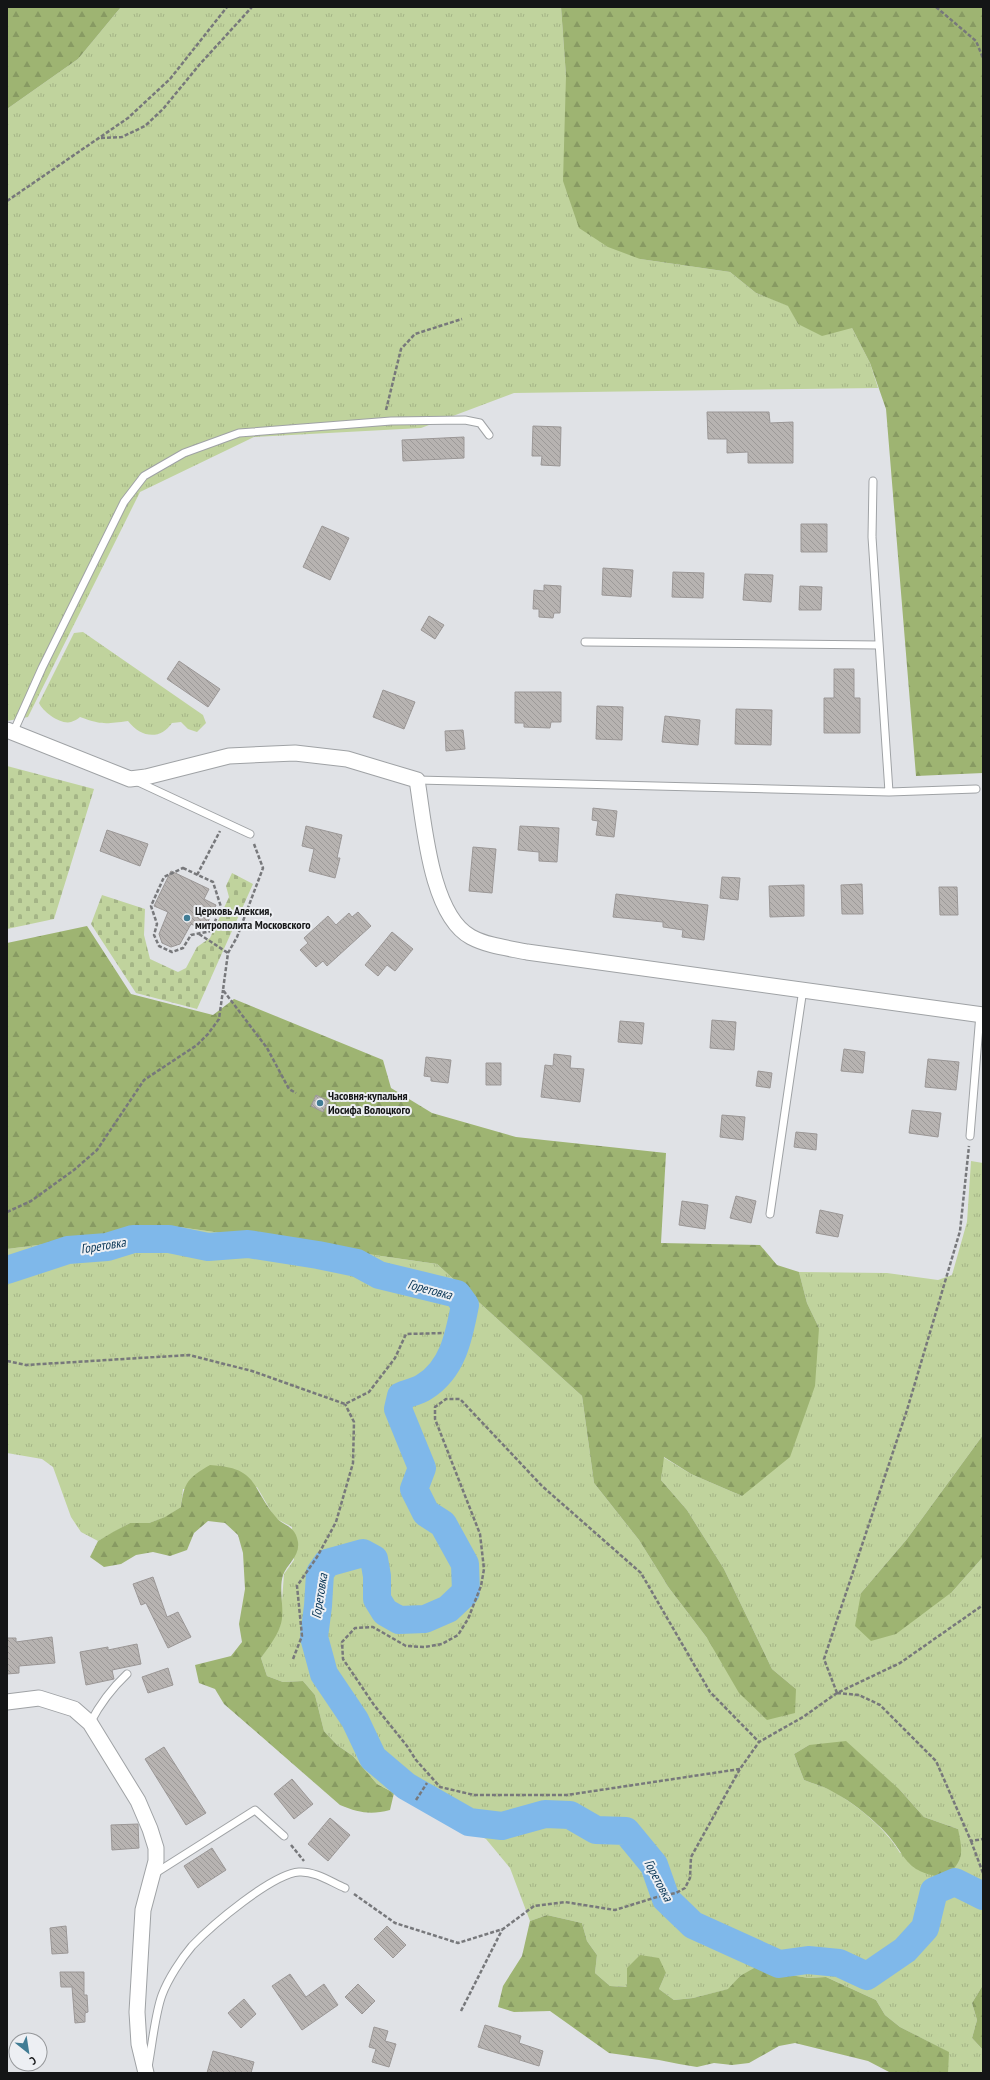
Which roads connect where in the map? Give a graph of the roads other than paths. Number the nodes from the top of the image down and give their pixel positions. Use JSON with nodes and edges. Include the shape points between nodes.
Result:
{"nodes":[{"id":1,"x":489,"y":435,"type":"dead end"},
{"id":2,"x":873,"y":481,"type":"dead end"},
{"id":3,"x":584,"y":642,"type":"dead end"},
{"id":4,"x":879,"y":645,"type":"junction"},
{"id":5,"x":10,"y":731,"type":"edge"},
{"id":6,"x":130,"y":779,"type":"junction"},
{"id":7,"x":417,"y":780,"type":"junction"},
{"id":8,"x":976,"y":789,"type":"dead end"},
{"id":9,"x":889,"y":792,"type":"junction"},
{"id":10,"x":250,"y":834,"type":"road end"},
{"id":11,"x":803,"y":989,"type":"junction"},
{"id":12,"x":981,"y":1015,"type":"edge"},
{"id":13,"x":970,"y":1136,"type":"road end"},
{"id":14,"x":770,"y":1214,"type":"dead end"},
{"id":15,"x":127,"y":1674,"type":"dead end"},
{"id":16,"x":7,"y":1702,"type":"edge"},
{"id":17,"x":90,"y":1723,"type":"junction"},
{"id":18,"x":284,"y":1836,"type":"road end"},
{"id":19,"x":152,"y":1875,"type":"junction"},
{"id":20,"x":345,"y":1888,"type":"road end"},
{"id":21,"x":146,"y":2073,"type":"edge"}],
"edges":[{"from":1,"to":5,"type":"lane","via":[[480,423],[465,420],[382,422],[239,433],[184,453],[144,476],[124,502]]},
{"from":2,"to":4,"type":"lane","via":[[872,537]]},
{"from":3,"to":4,"type":"lane"},
{"from":4,"to":9,"type":"lane"},
{"from":5,"to":6,"type":"street"},
{"from":6,"to":7,"type":"street","via":[[229,756],[295,753],[347,759]]},
{"from":6,"to":10,"type":"lane"},
{"from":7,"to":9,"type":"lane"},
{"from":7,"to":11,"type":"street","via":[[435,882],[442,903],[452,919],[470,936],[488,944],[527,952]]},
{"from":8,"to":9,"type":"lane"},
{"from":11,"to":12,"type":"street"},
{"from":11,"to":14,"type":"lane"},
{"from":12,"to":13,"type":"lane"},
{"from":15,"to":17,"type":"lane","via":[[99,1706]]},
{"from":16,"to":17,"type":"street","via":[[39,1698],[74,1709]]},
{"from":17,"to":19,"type":"street","via":[[138,1801],[150,1829],[156,1848]]},
{"from":18,"to":19,"type":"lane","via":[[254,1810]]},
{"from":19,"to":21,"type":"street","via":[[144,1910],[136,2012],[139,2044]]},
{"from":20,"to":21,"type":"lane","via":[[314,1874],[300,1872],[286,1875],[253,1895],[218,1922],[192,1947],[162,1995]]}]}
